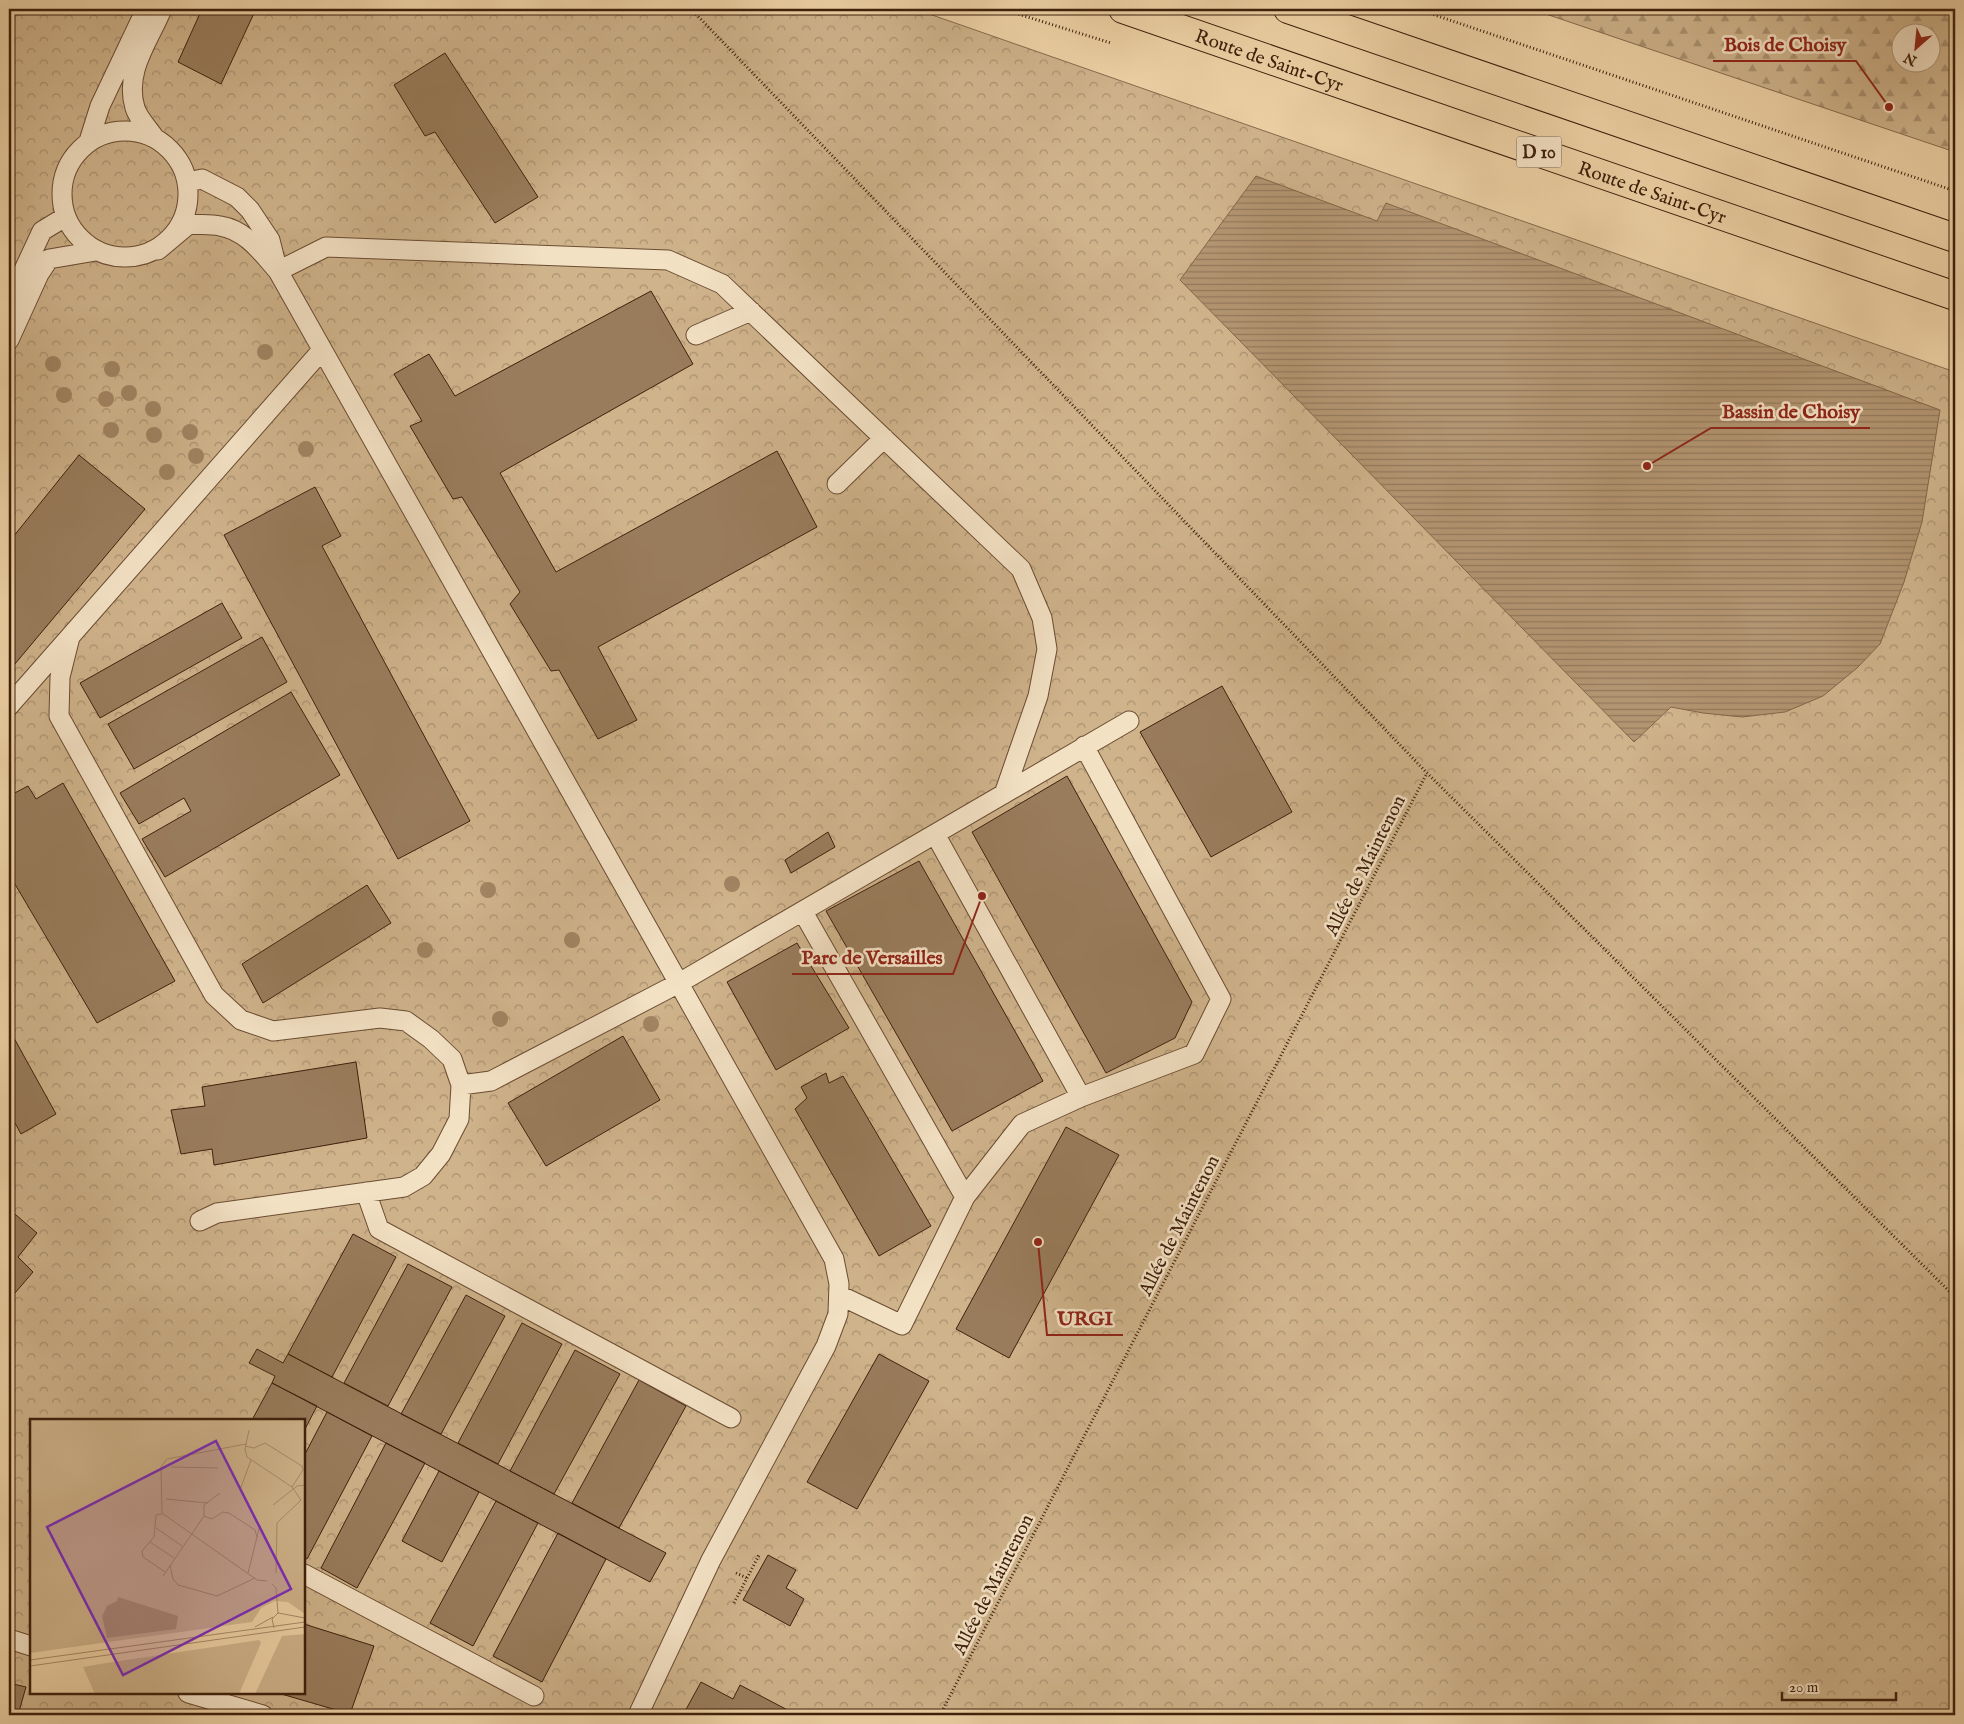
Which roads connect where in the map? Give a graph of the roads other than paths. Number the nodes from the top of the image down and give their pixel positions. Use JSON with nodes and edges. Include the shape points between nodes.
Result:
{"nodes":[{"id":1,"x":146,"y":9,"type":"edge"},
{"id":2,"x":162,"y":9,"type":"edge"},
{"id":3,"x":1123,"y":9,"type":"edge"},
{"id":4,"x":1288,"y":9,"type":"edge"},
{"id":5,"x":154,"y":137,"type":"junction"},
{"id":6,"x":89,"y":141,"type":"junction"},
{"id":7,"x":188,"y":182,"type":"junction"},
{"id":8,"x":65,"y":217,"type":"junction"},
{"id":9,"x":1955,"y":238,"type":"edge"},
{"id":10,"x":158,"y":250,"type":"junction"},
{"id":11,"x":96,"y":251,"type":"junction"},
{"id":12,"x":278,"y":271,"type":"junction"},
{"id":13,"x":1955,"y":296,"type":"edge"},
{"id":14,"x":9,"y":302,"type":"edge"},
{"id":15,"x":751,"y":311,"type":"junction"},
{"id":16,"x":696,"y":335,"type":"dead end"},
{"id":17,"x":9,"y":340,"type":"edge"},
{"id":18,"x":322,"y":350,"type":"junction"},
{"id":19,"x":884,"y":438,"type":"junction"},
{"id":20,"x":837,"y":484,"type":"dead end"},
{"id":21,"x":70,"y":637,"type":"junction"},
{"id":22,"x":9,"y":706,"type":"edge"},
{"id":23,"x":1129,"y":720,"type":"dead end"},
{"id":24,"x":1084,"y":746,"type":"junction"},
{"id":25,"x":1004,"y":794,"type":"junction"},
{"id":26,"x":935,"y":834,"type":"junction"},
{"id":27,"x":803,"y":912,"type":"junction"},
{"id":28,"x":680,"y":983,"type":"junction"},
{"id":29,"x":460,"y":1085,"type":"junction"},
{"id":30,"x":1081,"y":1097,"type":"junction"},
{"id":31,"x":366,"y":1192,"type":"junction"},
{"id":32,"x":965,"y":1197,"type":"junction"},
{"id":33,"x":200,"y":1220,"type":"dead end"},
{"id":34,"x":839,"y":1295,"type":"junction"},
{"id":35,"x":731,"y":1418,"type":"dead end"},
{"id":36,"x":305,"y":1575,"type":"edge"},
{"id":37,"x":9,"y":1639,"type":"edge"},
{"id":38,"x":30,"y":1646,"type":"edge"},
{"id":39,"x":191,"y":1694,"type":"edge"},
{"id":40,"x":534,"y":1696,"type":"dead end"},
{"id":41,"x":263,"y":1715,"type":"edge"},
{"id":42,"x":638,"y":1715,"type":"edge"}],
"edges":[{"from":1,"to":6,"type":"lane","via":[[100,106]]},
{"from":2,"to":5,"type":"lane","via":[[139,56],[132,88],[135,109]]},
{"from":3,"to":13,"type":"main road","name":"Route de Saint-Cyr","number":"D 10"},
{"from":4,"to":9,"type":"main road"},
{"from":5,"to":6,"type":"lane","via":[[121,130]]},
{"from":5,"to":7,"type":"lane","via":[[176,155]]},
{"from":6,"to":8,"type":"lane","via":[[69,161],[61,188]]},
{"from":7,"to":10,"type":"lane","via":[[188,208],[177,232]]},
{"from":7,"to":12,"type":"lane","via":[[202,179],[237,197],[270,240]]},
{"from":8,"to":11,"type":"lane","via":[[77,237]]},
{"from":8,"to":14,"type":"lane","via":[[42,231]]},
{"from":10,"to":11,"type":"lane","via":[[127,258]]},
{"from":10,"to":12,"type":"lane","via":[[189,224],[221,226],[236,230],[247,238]]},
{"from":11,"to":17,"type":"lane","via":[[49,259]]},
{"from":12,"to":15,"type":"lane","via":[[326,247],[668,260],[722,284]]},
{"from":12,"to":18,"type":"lane"},
{"from":15,"to":16,"type":"lane"},
{"from":15,"to":19,"type":"lane"},
{"from":18,"to":21,"type":"lane"},
{"from":18,"to":28,"type":"lane"},
{"from":19,"to":20,"type":"lane"},
{"from":19,"to":25,"type":"lane","via":[[1021,569],[1042,618],[1047,649],[1038,696]]},
{"from":21,"to":22,"type":"lane"},
{"from":21,"to":29,"type":"lane","via":[[60,677],[59,716],[214,995],[241,1020],[272,1031],[380,1018],[406,1021],[452,1059]]},
{"from":23,"to":24,"type":"lane"},
{"from":24,"to":25,"type":"lane"},
{"from":24,"to":30,"type":"lane","via":[[1221,999],[1194,1054]]},
{"from":25,"to":26,"type":"lane"},
{"from":26,"to":27,"type":"lane"},
{"from":26,"to":30,"type":"lane"},
{"from":27,"to":28,"type":"lane"},
{"from":27,"to":32,"type":"lane"},
{"from":28,"to":29,"type":"lane","via":[[491,1081]]},
{"from":28,"to":34,"type":"lane","via":[[834,1259]]},
{"from":29,"to":31,"type":"lane","via":[[459,1119],[441,1154],[422,1176],[404,1188]]},
{"from":30,"to":32,"type":"lane","via":[[1022,1124]]},
{"from":31,"to":33,"type":"lane","via":[[217,1213]]},
{"from":31,"to":35,"type":"lane","via":[[378,1229]]},
{"from":32,"to":34,"type":"lane","via":[[902,1325]]},
{"from":34,"to":42,"type":"lane","via":[[838,1314],[826,1346],[716,1551]]},
{"from":36,"to":40,"type":"lane"},
{"from":37,"to":38,"type":"lane"},
{"from":39,"to":41,"type":"lane"}]}
